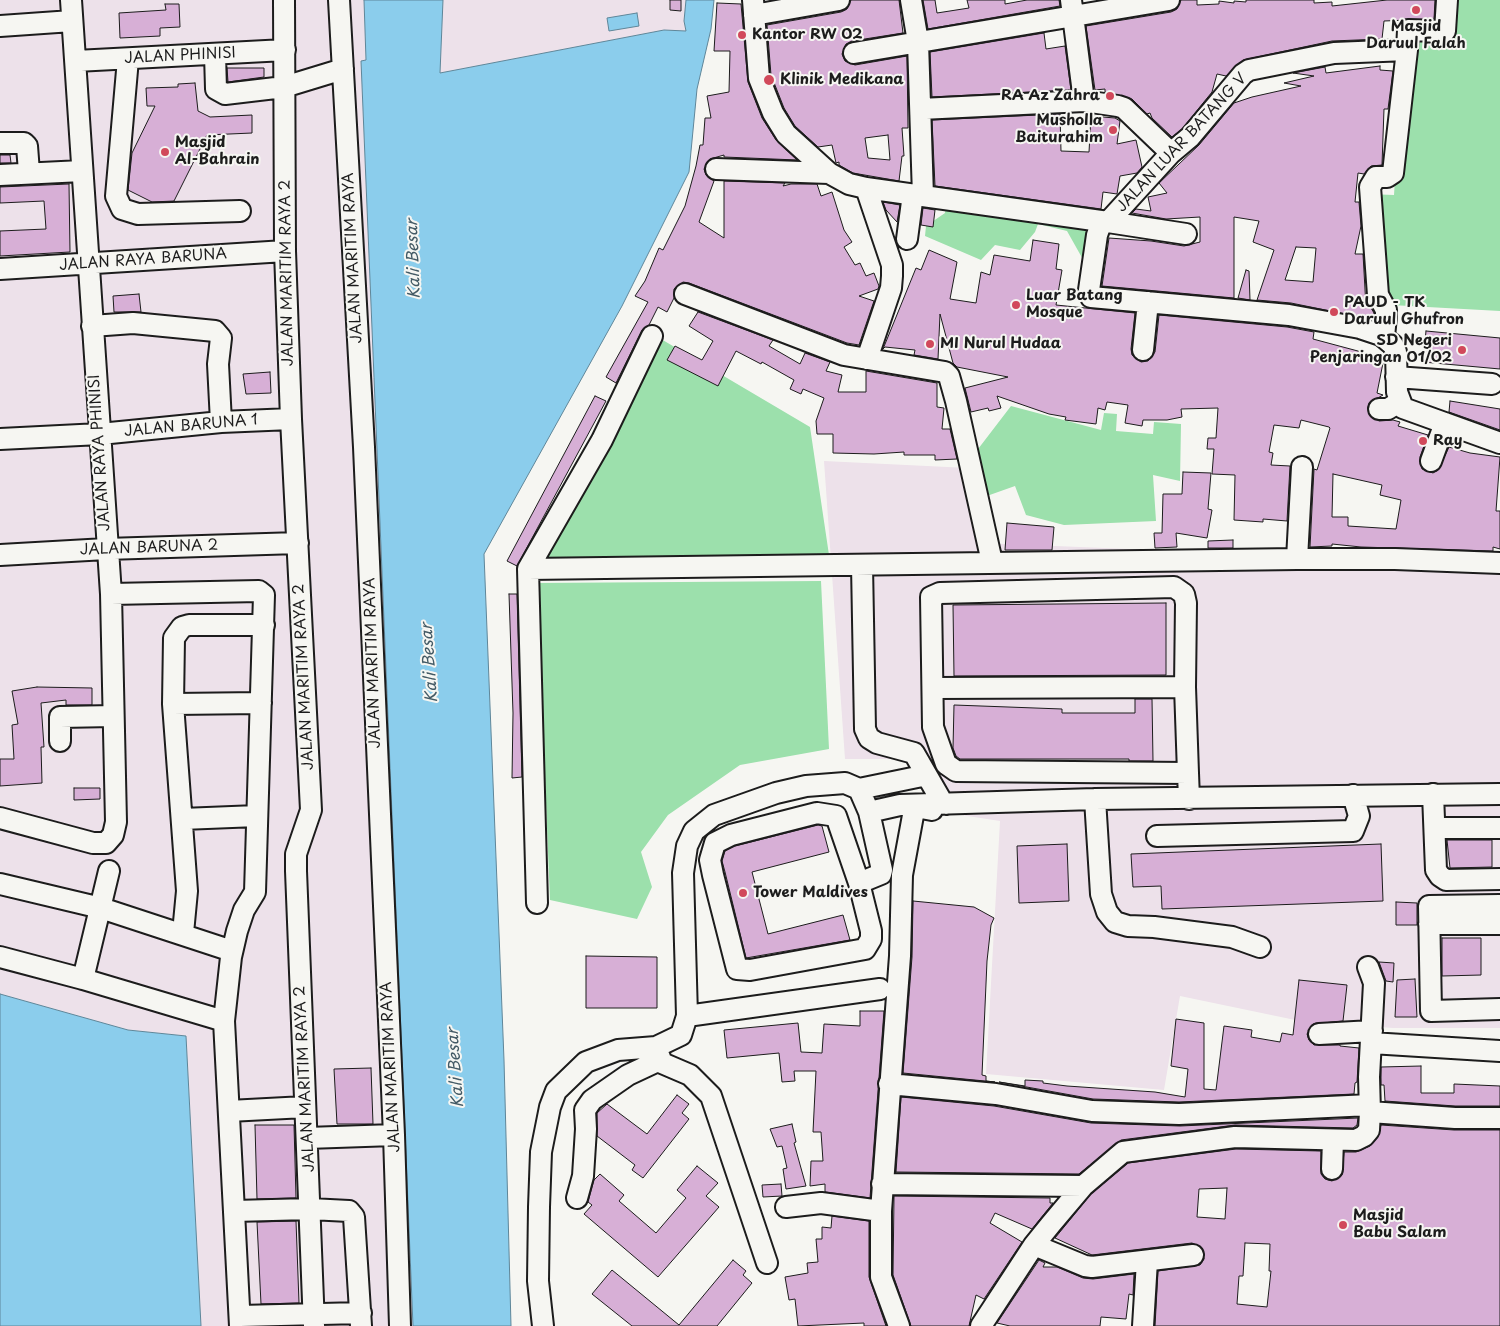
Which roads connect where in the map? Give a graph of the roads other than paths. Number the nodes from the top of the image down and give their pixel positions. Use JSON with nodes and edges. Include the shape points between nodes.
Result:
{"nodes":[{"id":1,"x":71,"y":0,"type":"edge"},
{"id":2,"x":284,"y":0,"type":"edge"},
{"id":3,"x":339,"y":0,"type":"edge"},
{"id":4,"x":840,"y":0,"type":"edge"},
{"id":5,"x":912,"y":0,"type":"edge"},
{"id":6,"x":1169,"y":0,"type":"edge"},
{"id":7,"x":1447,"y":0,"type":"edge"},
{"id":8,"x":1072,"y":7,"type":"edge"},
{"id":9,"x":754,"y":8,"type":"edge"},
{"id":10,"x":72,"y":21,"type":"junction"},
{"id":11,"x":0,"y":26,"type":"edge"},
{"id":12,"x":918,"y":42,"type":"junction"},
{"id":13,"x":284,"y":50,"type":"junction"},
{"id":14,"x":1407,"y":50,"type":"junction"},
{"id":15,"x":854,"y":53,"type":"dead end"},
{"id":16,"x":215,"y":54,"type":"junction"},
{"id":17,"x":128,"y":59,"type":"junction"},
{"id":18,"x":76,"y":61,"type":"junction"},
{"id":19,"x":343,"y":69,"type":"junction"},
{"id":20,"x":284,"y":87,"type":"junction"},
{"id":21,"x":1084,"y":102,"type":"junction"},
{"id":22,"x":921,"y":109,"type":"junction"},
{"id":23,"x":0,"y":143,"type":"edge"},
{"id":24,"x":1171,"y":153,"type":"junction"},
{"id":25,"x":716,"y":169,"type":"dead end"},
{"id":26,"x":82,"y":171,"type":"junction"},
{"id":27,"x":29,"y":172,"type":"junction"},
{"id":28,"x":829,"y":173,"type":"junction"},
{"id":29,"x":0,"y":174,"type":"edge"},
{"id":30,"x":866,"y":188,"type":"junction"},
{"id":31,"x":918,"y":195,"type":"junction"},
{"id":32,"x":240,"y":211,"type":"dead end"},
{"id":33,"x":1105,"y":221,"type":"junction"},
{"id":34,"x":1186,"y":234,"type":"dead end"},
{"id":35,"x":908,"y":239,"type":"dead end"},
{"id":36,"x":286,"y":251,"type":"junction"},
{"id":37,"x":89,"y":264,"type":"junction"},
{"id":38,"x":0,"y":269,"type":"edge"},
{"id":39,"x":685,"y":294,"type":"dead end"},
{"id":40,"x":1148,"y":302,"type":"junction"},
{"id":41,"x":92,"y":326,"type":"junction"},
{"id":42,"x":652,"y":336,"type":"dead end"},
{"id":43,"x":1384,"y":337,"type":"junction"},
{"id":44,"x":1143,"y":350,"type":"dead end"},
{"id":45,"x":867,"y":359,"type":"junction"},
{"id":46,"x":1396,"y":377,"type":"junction"},
{"id":47,"x":1492,"y":384,"type":"dead end"},
{"id":48,"x":1399,"y":402,"type":"junction"},
{"id":49,"x":1379,"y":409,"type":"dead end"},
{"id":50,"x":292,"y":419,"type":"junction"},
{"id":51,"x":221,"y":422,"type":"junction"},
{"id":52,"x":1445,"y":423,"type":"junction"},
{"id":53,"x":100,"y":434,"type":"junction"},
{"id":54,"x":0,"y":439,"type":"edge"},
{"id":55,"x":1500,"y":443,"type":"edge"},
{"id":56,"x":1431,"y":461,"type":"dead end"},
{"id":57,"x":1302,"y":467,"type":"dead end"},
{"id":58,"x":298,"y":543,"type":"junction"},
{"id":59,"x":106,"y":549,"type":"junction"},
{"id":60,"x":0,"y":555,"type":"edge"},
{"id":61,"x":1298,"y":559,"type":"junction"},
{"id":62,"x":992,"y":562,"type":"junction"},
{"id":63,"x":1500,"y":563,"type":"edge"},
{"id":64,"x":862,"y":565,"type":"junction"},
{"id":65,"x":528,"y":569,"type":"junction"},
{"id":66,"x":110,"y":594,"type":"junction"},
{"id":67,"x":264,"y":625,"type":"junction"},
{"id":68,"x":1185,"y":687,"type":"junction"},
{"id":69,"x":934,"y":688,"type":"junction"},
{"id":70,"x":261,"y":703,"type":"junction"},
{"id":71,"x":173,"y":704,"type":"junction"},
{"id":72,"x":113,"y":716,"type":"junction"},
{"id":73,"x":60,"y":741,"type":"dead end"},
{"id":74,"x":1188,"y":773,"type":"junction"},
{"id":75,"x":927,"y":775,"type":"junction"},
{"id":76,"x":859,"y":790,"type":"junction"},
{"id":77,"x":1434,"y":794,"type":"junction"},
{"id":78,"x":1500,"y":794,"type":"edge"},
{"id":79,"x":1353,"y":795,"type":"junction"},
{"id":80,"x":1094,"y":799,"type":"junction"},
{"id":81,"x":1189,"y":799,"type":"junction"},
{"id":82,"x":946,"y":804,"type":"junction"},
{"id":83,"x":973,"y":804,"type":"junction"},
{"id":84,"x":869,"y":812,"type":"junction"},
{"id":85,"x":257,"y":816,"type":"junction"},
{"id":86,"x":0,"y":818,"type":"edge"},
{"id":87,"x":182,"y":819,"type":"junction"},
{"id":88,"x":1435,"y":828,"type":"junction"},
{"id":89,"x":1500,"y":828,"type":"edge"},
{"id":90,"x":874,"y":836,"type":"junction"},
{"id":91,"x":1158,"y":836,"type":"dead end"},
{"id":92,"x":849,"y":848,"type":"junction"},
{"id":93,"x":109,"y":871,"type":"dead end"},
{"id":94,"x":1500,"y":879,"type":"edge"},
{"id":95,"x":859,"y":882,"type":"junction"},
{"id":96,"x":0,"y":884,"type":"edge"},
{"id":97,"x":537,"y":903,"type":"dead end"},
{"id":98,"x":1500,"y":905,"type":"edge"},
{"id":99,"x":101,"y":908,"type":"junction"},
{"id":100,"x":1429,"y":924,"type":"junction"},
{"id":101,"x":1500,"y":924,"type":"edge"},
{"id":102,"x":183,"y":933,"type":"junction"},
{"id":103,"x":1260,"y":947,"type":"dead end"},
{"id":104,"x":232,"y":951,"type":"junction"},
{"id":105,"x":0,"y":957,"type":"edge"},
{"id":106,"x":1368,"y":967,"type":"dead end"},
{"id":107,"x":83,"y":979,"type":"junction"},
{"id":108,"x":880,"y":989,"type":"dead end"},
{"id":109,"x":1500,"y":1008,"type":"edge"},
{"id":110,"x":687,"y":1016,"type":"junction"},
{"id":111,"x":224,"y":1021,"type":"junction"},
{"id":112,"x":1319,"y":1034,"type":"dead end"},
{"id":113,"x":1372,"y":1037,"type":"junction"},
{"id":114,"x":1500,"y":1051,"type":"edge"},
{"id":115,"x":658,"y":1054,"type":"junction"},
{"id":116,"x":889,"y":1084,"type":"junction"},
{"id":117,"x":305,"y":1107,"type":"junction"},
{"id":118,"x":1370,"y":1109,"type":"junction"},
{"id":119,"x":229,"y":1111,"type":"junction"},
{"id":120,"x":1500,"y":1118,"type":"edge"},
{"id":121,"x":394,"y":1135,"type":"junction"},
{"id":122,"x":307,"y":1138,"type":"junction"},
{"id":123,"x":1333,"y":1140,"type":"junction"},
{"id":124,"x":1332,"y":1169,"type":"dead end"},
{"id":125,"x":882,"y":1184,"type":"junction"},
{"id":126,"x":1083,"y":1186,"type":"junction"},
{"id":127,"x":577,"y":1198,"type":"dead end"},
{"id":128,"x":786,"y":1207,"type":"dead end"},
{"id":129,"x":310,"y":1208,"type":"junction"},
{"id":130,"x":234,"y":1211,"type":"junction"},
{"id":131,"x":881,"y":1211,"type":"junction"},
{"id":132,"x":1034,"y":1245,"type":"junction"},
{"id":133,"x":1194,"y":1255,"type":"dead end"},
{"id":134,"x":1147,"y":1261,"type":"junction"},
{"id":135,"x":767,"y":1263,"type":"dead end"},
{"id":136,"x":314,"y":1320,"type":"edge"},
{"id":137,"x":361,"y":1320,"type":"edge"},
{"id":138,"x":240,"y":1321,"type":"edge"},
{"id":139,"x":400,"y":1326,"type":"edge"},
{"id":140,"x":543,"y":1326,"type":"edge"},
{"id":141,"x":899,"y":1326,"type":"edge"},
{"id":142,"x":981,"y":1326,"type":"edge"},
{"id":143,"x":1143,"y":1326,"type":"edge"}],
"edges":[{"from":1,"to":10,"type":"street","name":"JALAN RAYA PHINISI"},
{"from":2,"to":13,"type":"street","name":"JALAN MARITIM RAYA 2"},
{"from":3,"to":19,"type":"street","name":"JALAN MARITIM RAYA"},
{"from":4,"to":9,"type":"street"},
{"from":5,"to":12,"type":"street"},
{"from":6,"to":8,"type":"street"},
{"from":7,"to":14,"type":"street","via":[[1445,31],[1408,30]]},
{"from":8,"to":12,"type":"street"},
{"from":8,"to":21,"type":"street"},
{"from":9,"to":28,"type":"street","via":[[759,78],[773,114],[786,134]]},
{"from":10,"to":11,"type":"street"},
{"from":10,"to":18,"type":"street","name":"JALAN RAYA PHINISI"},
{"from":12,"to":15,"type":"street"},
{"from":12,"to":22,"type":"street"},
{"from":13,"to":16,"type":"street","name":"JALAN PHINISI"},
{"from":13,"to":20,"type":"street","name":"JALAN MARITIM RAYA 2"},
{"from":14,"to":24,"type":"street","name":"JALAN LUAR BATANG V","via":[[1334,53],[1249,70],[1190,137]]},
{"from":14,"to":43,"type":"street","via":[[1393,172],[1387,177],[1376,177],[1370,188],[1378,295],[1386,310]]},
{"from":16,"to":17,"type":"street","name":"JALAN PHINISI"},
{"from":16,"to":20,"type":"street","via":[[216,89],[219,93]]},
{"from":17,"to":18,"type":"street","name":"JALAN PHINISI"},
{"from":17,"to":32,"type":"street","via":[[116,196],[122,209],[138,214]]},
{"from":18,"to":26,"type":"street","name":"JALAN RAYA PHINISI"},
{"from":19,"to":20,"type":"street"},
{"from":19,"to":121,"type":"street","name":"JALAN MARITIM RAYA"},
{"from":20,"to":36,"type":"street","name":"JALAN MARITIM RAYA 2"},
{"from":21,"to":22,"type":"street"},
{"from":21,"to":24,"type":"street","via":[[1124,108]]},
{"from":22,"to":31,"type":"street"},
{"from":23,"to":27,"type":"street","via":[[24,142]]},
{"from":24,"to":33,"type":"street","name":"JALAN LUAR BATANG V"},
{"from":25,"to":28,"type":"street"},
{"from":26,"to":27,"type":"street"},
{"from":26,"to":37,"type":"street","name":"JALAN RAYA PHINISI"},
{"from":27,"to":29,"type":"street"},
{"from":28,"to":30,"type":"street","name":"JALAN LUAR BATANG V","via":[[849,184]]},
{"from":30,"to":31,"type":"street","name":"JALAN LUAR BATANG V"},
{"from":30,"to":45,"type":"street","via":[[892,265],[891,288]]},
{"from":31,"to":33,"type":"street","name":"JALAN LUAR BATANG V"},
{"from":31,"to":35,"type":"street"},
{"from":33,"to":34,"type":"street"},
{"from":33,"to":40,"type":"street","name":"JALAN LUAR BATANG V","via":[[1097,235],[1089,294],[1095,298]]},
{"from":36,"to":37,"type":"street","name":"JALAN RAYA BARUNA"},
{"from":36,"to":50,"type":"street","name":"JALAN MARITIM RAYA 2"},
{"from":37,"to":38,"type":"street","name":"JALAN RAYA BARUNA"},
{"from":37,"to":41,"type":"street","name":"JALAN RAYA PHINISI"},
{"from":39,"to":45,"type":"street","via":[[844,355]]},
{"from":40,"to":43,"type":"street","name":"JALAN LUAR BATANG V","via":[[1289,315],[1360,328]]},
{"from":40,"to":44,"type":"street"},
{"from":41,"to":51,"type":"street","via":[[134,323],[215,331],[221,338],[218,364]]},
{"from":41,"to":53,"type":"street","name":"JALAN RAYA PHINISI"},
{"from":42,"to":65,"type":"street","via":[[602,440]]},
{"from":43,"to":46,"type":"street","via":[[1396,352]]},
{"from":45,"to":62,"type":"street","via":[[937,370],[949,376]]},
{"from":46,"to":47,"type":"street"},
{"from":46,"to":48,"type":"street"},
{"from":48,"to":49,"type":"street","via":[[1388,409]]},
{"from":48,"to":52,"type":"street","via":[[1403,408]]},
{"from":50,"to":51,"type":"street","name":"JALAN BARUNA 1"},
{"from":50,"to":58,"type":"street","name":"JALAN MARITIM RAYA 2"},
{"from":51,"to":53,"type":"street","name":"JALAN BARUNA 1"},
{"from":52,"to":55,"type":"street"},
{"from":52,"to":56,"type":"street"},
{"from":53,"to":54,"type":"street","name":"JALAN BARUNA 1"},
{"from":53,"to":59,"type":"street","name":"JALAN RAYA PHINISI"},
{"from":57,"to":61,"type":"street"},
{"from":58,"to":59,"type":"street","name":"JALAN BARUNA 2"},
{"from":58,"to":117,"type":"street","name":"JALAN MARITIM RAYA 2","via":[[312,810],[296,854]]},
{"from":59,"to":60,"type":"street","name":"JALAN BARUNA 2"},
{"from":59,"to":66,"type":"street","name":"JALAN RAYA PHINISI"},
{"from":61,"to":62,"type":"street"},
{"from":61,"to":63,"type":"street"},
{"from":62,"to":64,"type":"street"},
{"from":64,"to":65,"type":"street"},
{"from":64,"to":75,"type":"street","via":[[865,729],[869,738],[877,743],[914,753]]},
{"from":65,"to":97,"type":"street"},
{"from":66,"to":67,"type":"street","via":[[260,591],[265,602]]},
{"from":66,"to":72,"type":"street","name":"JALAN RAYA PHINISI"},
{"from":67,"to":70,"type":"street"},
{"from":67,"to":71,"type":"street","via":[[182,627],[174,638]]},
{"from":68,"to":69,"type":"street"},
{"from":68,"to":69,"type":"street","via":[[1186,603],[1184,594],[1174,586],[940,593],[931,597]]},
{"from":68,"to":74,"type":"street"},
{"from":69,"to":74,"type":"street","via":[[933,726],[946,764],[956,771]]},
{"from":70,"to":71,"type":"street"},
{"from":70,"to":85,"type":"street"},
{"from":71,"to":87,"type":"street"},
{"from":72,"to":73,"type":"street","via":[[60,717]]},
{"from":72,"to":86,"type":"street","name":"JALAN RAYA PHINISI","via":[[116,822],[113,835],[106,843],[76,840]]},
{"from":74,"to":81,"type":"street"},
{"from":75,"to":76,"type":"street"},
{"from":75,"to":82,"type":"street"},
{"from":76,"to":84,"type":"street"},
{"from":76,"to":110,"type":"street","via":[[845,783],[806,786],[776,793],[714,815],[694,831],[687,846],[683,873]]},
{"from":77,"to":78,"type":"street"},
{"from":77,"to":79,"type":"street"},
{"from":77,"to":88,"type":"street"},
{"from":79,"to":81,"type":"street"},
{"from":79,"to":91,"type":"street","via":[[1359,816],[1353,831]]},
{"from":80,"to":81,"type":"street"},
{"from":80,"to":83,"type":"street"},
{"from":80,"to":103,"type":"street","via":[[1102,894],[1107,912],[1115,922],[1232,937]]},
{"from":82,"to":83,"type":"street"},
{"from":82,"to":84,"type":"street","via":[[900,804]]},
{"from":83,"to":116,"type":"street","via":[[954,814],[921,808],[914,810],[902,875],[900,956]]},
{"from":84,"to":90,"type":"street"},
{"from":85,"to":87,"type":"street"},
{"from":85,"to":104,"type":"street","via":[[255,892],[244,910]]},
{"from":87,"to":102,"type":"street","via":[[187,891]]},
{"from":88,"to":89,"type":"street"},
{"from":88,"to":94,"type":"street","via":[[1436,870],[1440,876],[1446,880]]},
{"from":90,"to":92,"type":"street","via":[[862,838]]},
{"from":90,"to":95,"type":"street","via":[[881,874]]},
{"from":92,"to":95,"type":"street"},
{"from":92,"to":95,"type":"street","via":[[836,816],[818,813],[731,835],[715,843],[710,860],[737,969],[750,970],[865,949],[871,939],[871,930]]},
{"from":93,"to":99,"type":"street"},
{"from":96,"to":99,"type":"street"},
{"from":98,"to":100,"type":"street","via":[[1429,906]]},
{"from":99,"to":102,"type":"street"},
{"from":99,"to":107,"type":"street"},
{"from":100,"to":101,"type":"street"},
{"from":100,"to":109,"type":"street","via":[[1430,1011]]},
{"from":102,"to":104,"type":"street"},
{"from":104,"to":111,"type":"street"},
{"from":105,"to":107,"type":"street"},
{"from":106,"to":113,"type":"street","via":[[1374,983]]},
{"from":107,"to":111,"type":"street"},
{"from":108,"to":110,"type":"street"},
{"from":110,"to":115,"type":"street","via":[[681,1034]]},
{"from":111,"to":119,"type":"street"},
{"from":112,"to":113,"type":"street"},
{"from":113,"to":114,"type":"street"},
{"from":113,"to":118,"type":"street"},
{"from":115,"to":127,"type":"street","via":[[592,1100],[585,1110],[583,1176]]},
{"from":115,"to":135,"type":"street","via":[[662,1063],[690,1075],[711,1096]]},
{"from":115,"to":140,"type":"street","via":[[618,1050],[586,1062],[556,1091],[550,1107],[541,1161],[538,1281]]},
{"from":116,"to":118,"type":"street","via":[[996,1094],[1092,1110],[1179,1114]]},
{"from":116,"to":125,"type":"street"},
{"from":117,"to":119,"type":"street"},
{"from":117,"to":122,"type":"street","name":"JALAN MARITIM RAYA 2"},
{"from":118,"to":120,"type":"street","via":[[1456,1118]]},
{"from":118,"to":123,"type":"street","via":[[1369,1130],[1364,1136],[1356,1140]]},
{"from":119,"to":130,"type":"street"},
{"from":121,"to":122,"type":"street"},
{"from":121,"to":139,"type":"street","name":"JALAN MARITIM RAYA"},
{"from":122,"to":129,"type":"street","name":"JALAN MARITIM RAYA 2"},
{"from":123,"to":124,"type":"street"},
{"from":123,"to":126,"type":"street","via":[[1235,1137],[1123,1152]]},
{"from":125,"to":126,"type":"street"},
{"from":125,"to":131,"type":"street"},
{"from":126,"to":132,"type":"street"},
{"from":128,"to":131,"type":"street","via":[[821,1203]]},
{"from":129,"to":130,"type":"street"},
{"from":129,"to":136,"type":"street","name":"JALAN MARITIM RAYA 2"},
{"from":129,"to":137,"type":"street","via":[[349,1211],[354,1217]]},
{"from":130,"to":138,"type":"street"},
{"from":131,"to":141,"type":"street","via":[[881,1277]]},
{"from":132,"to":134,"type":"street","via":[[1085,1266]]},
{"from":132,"to":142,"type":"street"},
{"from":133,"to":134,"type":"street"},
{"from":134,"to":143,"type":"street"},
{"from":136,"to":137,"type":"street"},
{"from":136,"to":138,"type":"street"}]}
